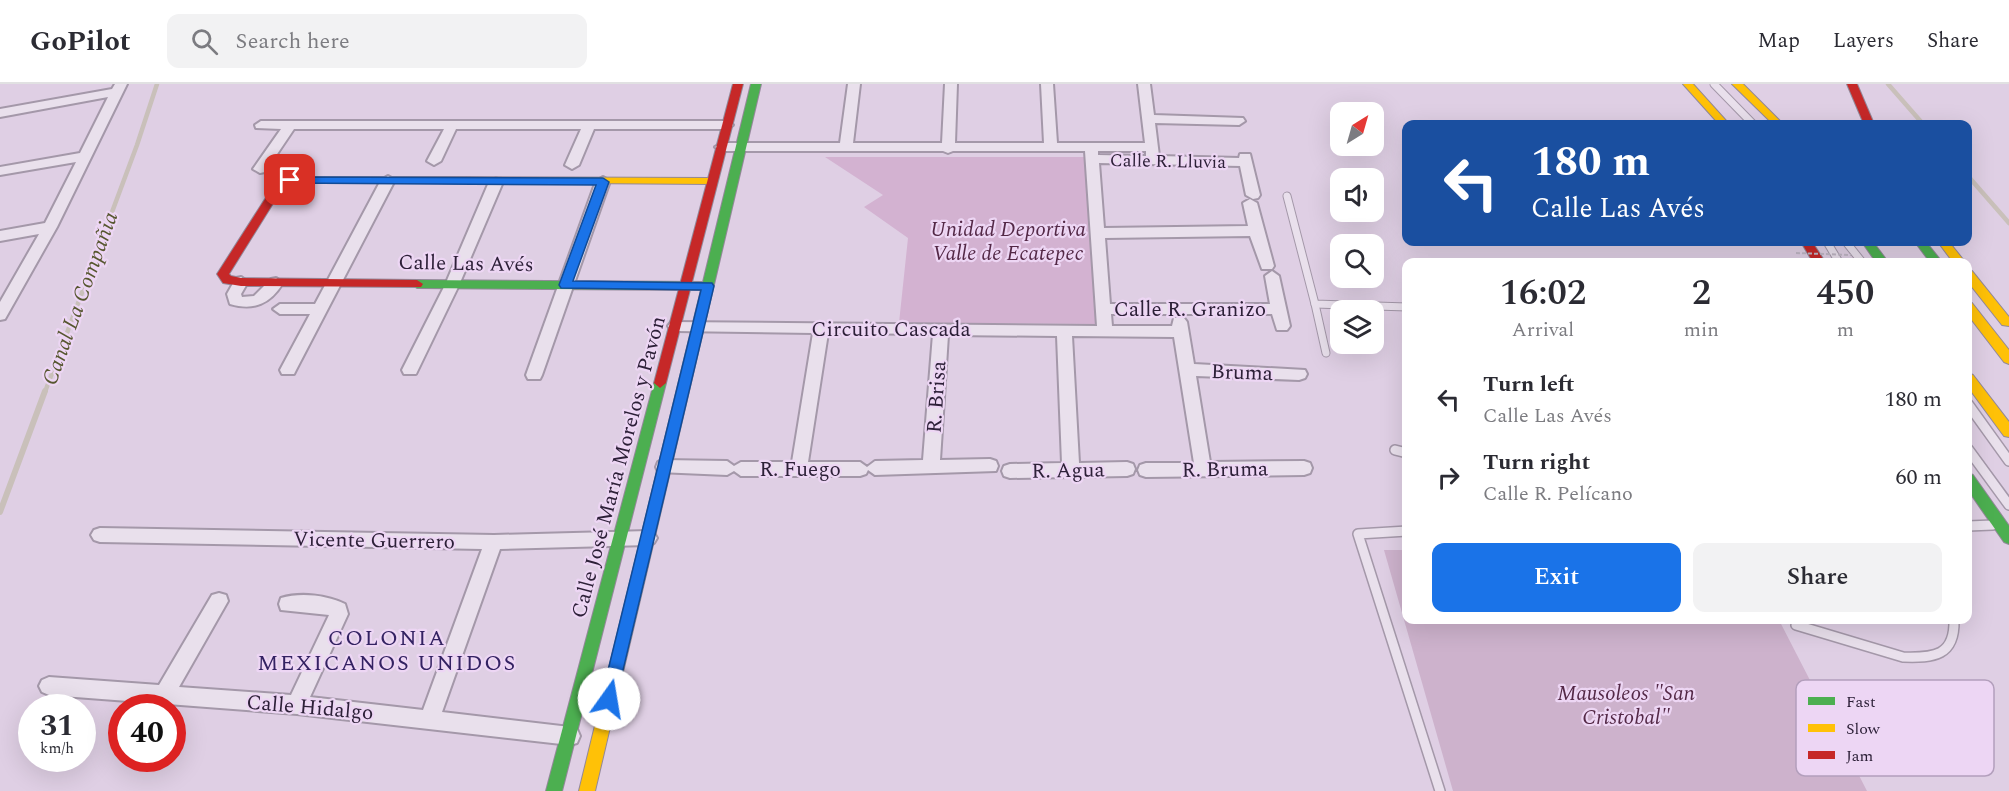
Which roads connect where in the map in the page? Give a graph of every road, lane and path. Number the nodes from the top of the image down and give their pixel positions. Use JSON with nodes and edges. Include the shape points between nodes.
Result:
{"nodes":[{"id":1,"x":738,"y":84,"type":"edge"},
{"id":2,"x":756,"y":84,"type":"edge"},
{"id":3,"x":854,"y":84,"type":"edge"},
{"id":4,"x":951,"y":84,"type":"edge"},
{"id":5,"x":1047,"y":84,"type":"edge"},
{"id":6,"x":1144,"y":84,"type":"edge"},
{"id":7,"x":1688,"y":84,"type":"edge"},
{"id":8,"x":1714,"y":84,"type":"edge"},
{"id":9,"x":1737,"y":84,"type":"edge"},
{"id":10,"x":1852,"y":84,"type":"edge"},
{"id":11,"x":119,"y":88,"type":"edge"},
{"id":12,"x":0,"y":113,"type":"edge"},
{"id":13,"x":1148,"y":119,"type":"junction"},
{"id":14,"x":1720,"y":120,"type":"edge"},
{"id":15,"x":1749,"y":120,"type":"edge"},
{"id":16,"x":1774,"y":120,"type":"edge"},
{"id":17,"x":1867,"y":120,"type":"edge"},
{"id":18,"x":1239,"y":122,"type":"dead end"},
{"id":19,"x":261,"y":125,"type":"dead end"},
{"id":20,"x":290,"y":125,"type":"junction"},
{"id":21,"x":452,"y":125,"type":"junction"},
{"id":22,"x":589,"y":125,"type":"junction"},
{"id":23,"x":726,"y":125,"type":"junction"},
{"id":24,"x":722,"y":147,"type":"junction"},
{"id":25,"x":741,"y":147,"type":"junction"},
{"id":26,"x":846,"y":147,"type":"junction"},
{"id":27,"x":1051,"y":147,"type":"junction"},
{"id":28,"x":948,"y":149,"type":"junction"},
{"id":29,"x":1091,"y":153,"type":"junction"},
{"id":30,"x":1152,"y":153,"type":"junction"},
{"id":31,"x":84,"y":156,"type":"junction"},
{"id":32,"x":434,"y":160,"type":"dead end"},
{"id":33,"x":572,"y":165,"type":"dead end"},
{"id":34,"x":260,"y":169,"type":"dead end"},
{"id":35,"x":0,"y":171,"type":"edge"},
{"id":36,"x":388,"y":180,"type":"junction"},
{"id":37,"x":711,"y":181,"type":"junction"},
{"id":38,"x":496,"y":182,"type":"junction"},
{"id":39,"x":603,"y":182,"type":"junction"},
{"id":40,"x":1287,"y":196,"type":"dead end"},
{"id":41,"x":50,"y":227,"type":"junction"},
{"id":42,"x":1256,"y":231,"type":"junction"},
{"id":43,"x":1097,"y":233,"type":"junction"},
{"id":44,"x":0,"y":236,"type":"edge"},
{"id":45,"x":1849,"y":246,"type":"edge"},
{"id":46,"x":1923,"y":246,"type":"edge"},
{"id":47,"x":1946,"y":246,"type":"edge"},
{"id":48,"x":1796,"y":253,"type":"dead end"},
{"id":49,"x":1851,"y":255,"type":"dead end"},
{"id":50,"x":1859,"y":258,"type":"edge"},
{"id":51,"x":1933,"y":258,"type":"edge"},
{"id":52,"x":1956,"y":258,"type":"edge"},
{"id":53,"x":1972,"y":279,"type":"edge"},
{"id":54,"x":241,"y":282,"type":"joint"},
{"id":55,"x":334,"y":282,"type":"junction"},
{"id":56,"x":276,"y":283,"type":"joint"},
{"id":57,"x":452,"y":285,"type":"junction"},
{"id":58,"x":565,"y":285,"type":"junction"},
{"id":59,"x":687,"y":286,"type":"junction"},
{"id":60,"x":708,"y":286,"type":"junction"},
{"id":61,"x":1315,"y":304,"type":"junction"},
{"id":62,"x":1402,"y":307,"type":"edge"},
{"id":63,"x":280,"y":309,"type":"dead end"},
{"id":64,"x":318,"y":309,"type":"junction"},
{"id":65,"x":1102,"y":309,"type":"junction"},
{"id":66,"x":1177,"y":309,"type":"junction"},
{"id":67,"x":1277,"y":309,"type":"junction"},
{"id":68,"x":1,"y":310,"type":"edge"},
{"id":69,"x":1972,"y":311,"type":"edge"},
{"id":70,"x":676,"y":326,"type":"junction"},
{"id":71,"x":698,"y":326,"type":"junction"},
{"id":72,"x":1282,"y":326,"type":"dead end"},
{"id":73,"x":2009,"y":326,"type":"edge"},
{"id":74,"x":821,"y":328,"type":"junction"},
{"id":75,"x":941,"y":329,"type":"junction"},
{"id":76,"x":1064,"y":330,"type":"junction"},
{"id":77,"x":1105,"y":331,"type":"junction"},
{"id":78,"x":1181,"y":332,"type":"junction"},
{"id":79,"x":1326,"y":353,"type":"dead end"},
{"id":80,"x":2009,"y":359,"type":"edge"},
{"id":81,"x":288,"y":370,"type":"dead end"},
{"id":82,"x":410,"y":370,"type":"dead end"},
{"id":83,"x":1186,"y":370,"type":"junction"},
{"id":84,"x":1299,"y":374,"type":"dead end"},
{"id":85,"x":534,"y":375,"type":"dead end"},
{"id":86,"x":1972,"y":383,"type":"edge"},
{"id":87,"x":1972,"y":410,"type":"edge"},
{"id":88,"x":2009,"y":432,"type":"edge"},
{"id":89,"x":1395,"y":450,"type":"dead end"},
{"id":90,"x":1402,"y":452,"type":"edge"},
{"id":91,"x":1972,"y":454,"type":"edge"},
{"id":92,"x":2009,"y":461,"type":"edge"},
{"id":93,"x":931,"y":466,"type":"junction"},
{"id":94,"x":990,"y":466,"type":"dead end"},
{"id":95,"x":664,"y":467,"type":"junction"},
{"id":96,"x":1304,"y":468,"type":"dead end"},
{"id":97,"x":799,"y":469,"type":"junction"},
{"id":98,"x":1127,"y":469,"type":"dead end"},
{"id":99,"x":1203,"y":469,"type":"junction"},
{"id":100,"x":1071,"y":470,"type":"junction"},
{"id":101,"x":1146,"y":470,"type":"dead end"},
{"id":102,"x":1010,"y":471,"type":"dead end"},
{"id":103,"x":1972,"y":485,"type":"edge"},
{"id":104,"x":2009,"y":505,"type":"edge"},
{"id":105,"x":2000,"y":524,"type":"junction"},
{"id":106,"x":1972,"y":526,"type":"edge"},
{"id":107,"x":1402,"y":531,"type":"edge"},
{"id":108,"x":100,"y":535,"type":"dead end"},
{"id":109,"x":648,"y":538,"type":"junction"},
{"id":110,"x":2009,"y":538,"type":"edge"},
{"id":111,"x":619,"y":540,"type":"junction"},
{"id":112,"x":494,"y":542,"type":"junction"},
{"id":113,"x":219,"y":601,"type":"dead end"},
{"id":114,"x":288,"y":604,"type":"dead end"},
{"id":115,"x":1954,"y":624,"type":"edge"},
{"id":116,"x":1796,"y":625,"type":"dead end"},
{"id":117,"x":49,"y":686,"type":"dead end"},
{"id":118,"x":151,"y":694,"type":"edge"},
{"id":119,"x":165,"y":694,"type":"edge"},
{"id":120,"x":186,"y":697,"type":"edge"},
{"id":121,"x":297,"y":705,"type":"junction"},
{"id":122,"x":430,"y":719,"type":"junction"},
{"id":123,"x":570,"y":736,"type":"junction"},
{"id":124,"x":554,"y":791,"type":"edge"},
{"id":125,"x":587,"y":791,"type":"edge"},
{"id":126,"x":1440,"y":791,"type":"edge"}],
"edges":[{"from":1,"to":23,"type":"main road","name":"Calle José María Morelos y Pavón"},
{"from":2,"to":25,"type":"main road","name":"Calle José María Morelos y Pavón"},
{"from":3,"to":26,"type":"street"},
{"from":4,"to":28,"type":"street"},
{"from":5,"to":27,"type":"street"},
{"from":6,"to":13,"type":"street"},
{"from":7,"to":14,"type":"main road"},
{"from":8,"to":15,"type":"lane"},
{"from":9,"to":16,"type":"main road"},
{"from":10,"to":17,"type":"main road"},
{"from":11,"to":12,"type":"street"},
{"from":11,"to":31,"type":"street"},
{"from":13,"to":18,"type":"street"},
{"from":13,"to":30,"type":"street"},
{"from":19,"to":20,"type":"street"},
{"from":20,"to":21,"type":"street"},
{"from":20,"to":34,"type":"street"},
{"from":21,"to":22,"type":"street"},
{"from":21,"to":32,"type":"street"},
{"from":22,"to":23,"type":"street"},
{"from":22,"to":33,"type":"street"},
{"from":23,"to":24,"type":"main road","name":"Calle José María Morelos y Pavón"},
{"from":24,"to":25,"type":"street"},
{"from":24,"to":37,"type":"main road","name":"Calle José María Morelos y Pavón"},
{"from":25,"to":26,"type":"street"},
{"from":25,"to":60,"type":"main road","name":"Calle José María Morelos y Pavón"},
{"from":26,"to":28,"type":"street"},
{"from":27,"to":28,"type":"street"},
{"from":27,"to":29,"type":"street"},
{"from":29,"to":30,"type":"street","name":"Calle R. Lluvia"},
{"from":29,"to":43,"type":"street"},
{"from":30,"to":42,"type":"street","name":"Calle R. Lluvia","via":[[1245,160]]},
{"from":31,"to":35,"type":"street"},
{"from":31,"to":41,"type":"street"},
{"from":36,"to":38,"type":"main road"},
{"from":36,"to":54,"type":"main road","via":[[285,182],[224,270],[224,278]]},
{"from":36,"to":55,"type":"street"},
{"from":37,"to":39,"type":"main road"},
{"from":37,"to":59,"type":"main road","name":"Calle José María Morelos y Pavón"},
{"from":38,"to":39,"type":"main road"},
{"from":38,"to":57,"type":"street"},
{"from":39,"to":58,"type":"street"},
{"from":40,"to":61,"type":"lane"},
{"from":41,"to":44,"type":"street"},
{"from":41,"to":68,"type":"street"},
{"from":42,"to":43,"type":"street"},
{"from":42,"to":67,"type":"street"},
{"from":43,"to":65,"type":"street"},
{"from":45,"to":50,"type":"lane"},
{"from":46,"to":51,"type":"main road"},
{"from":47,"to":52,"type":"main road"},
{"from":48,"to":49,"type":"path","bridge":true},
{"from":53,"to":73,"type":"main road"},
{"from":54,"to":56,"type":"street","via":[[235,300],[251,302],[266,297]]},
{"from":55,"to":56,"type":"main road","name":"Calle Las Avés"},
{"from":55,"to":57,"type":"main road","name":"Calle Las Avés"},
{"from":55,"to":64,"type":"street"},
{"from":57,"to":58,"type":"main road","name":"Calle Las Avés"},
{"from":57,"to":82,"type":"street"},
{"from":58,"to":59,"type":"main road","name":"Calle Las Avés"},
{"from":58,"to":85,"type":"street"},
{"from":59,"to":60,"type":"main road","name":"Calle Las Avés"},
{"from":59,"to":70,"type":"main road","name":"Calle José María Morelos y Pavón"},
{"from":60,"to":71,"type":"main road","name":"Calle José María Morelos y Pavón"},
{"from":61,"to":62,"type":"lane"},
{"from":61,"to":79,"type":"lane"},
{"from":63,"to":64,"type":"street"},
{"from":64,"to":81,"type":"street"},
{"from":65,"to":66,"type":"street","name":"Calle R. Granizo"},
{"from":65,"to":77,"type":"street"},
{"from":66,"to":67,"type":"street","name":"Calle R. Granizo"},
{"from":66,"to":78,"type":"street"},
{"from":67,"to":72,"type":"street"},
{"from":69,"to":80,"type":"main road"},
{"from":70,"to":71,"type":"street","name":"Circuito Cascada"},
{"from":70,"to":111,"type":"main road","name":"Calle José María Morelos y Pavón"},
{"from":71,"to":74,"type":"street","name":"Circuito Cascada"},
{"from":71,"to":95,"type":"main road","name":"Calle José María Morelos y Pavón"},
{"from":74,"to":75,"type":"street","name":"Circuito Cascada"},
{"from":74,"to":97,"type":"street"},
{"from":75,"to":76,"type":"street","name":"Circuito Cascada"},
{"from":75,"to":93,"type":"street","name":"R. Brisa"},
{"from":76,"to":77,"type":"street","name":"Circuito Cascada"},
{"from":76,"to":100,"type":"street"},
{"from":77,"to":78,"type":"street","name":"Circuito Cascada"},
{"from":78,"to":83,"type":"street"},
{"from":83,"to":84,"type":"street","name":"Bruma"},
{"from":83,"to":99,"type":"street"},
{"from":86,"to":88,"type":"main road"},
{"from":87,"to":92,"type":"lane"},
{"from":89,"to":90,"type":"lane"},
{"from":91,"to":104,"type":"lane"},
{"from":93,"to":94,"type":"street"},
{"from":93,"to":97,"type":"street","name":"R. Fuego"},
{"from":95,"to":97,"type":"street","name":"R. Fuego"},
{"from":95,"to":109,"type":"main road","name":"Calle José María Morelos y Pavón"},
{"from":96,"to":99,"type":"street","name":"R. Bruma"},
{"from":98,"to":100,"type":"street","name":"R. Agua"},
{"from":99,"to":101,"type":"street","name":"R. Bruma"},
{"from":100,"to":102,"type":"street","name":"R. Agua"},
{"from":103,"to":105,"type":"main road"},
{"from":105,"to":106,"type":"lane"},
{"from":105,"to":110,"type":"main road"},
{"from":107,"to":126,"type":"lane","via":[[1358,534]]},
{"from":108,"to":112,"type":"street","name":"Vicente Guerrero"},
{"from":109,"to":111,"type":"street","name":"Vicente Guerrero"},
{"from":109,"to":125,"type":"main road","name":"Calle José María Morelos y Pavón"},
{"from":111,"to":112,"type":"street","name":"Vicente Guerrero"},
{"from":111,"to":123,"type":"main road","name":"Calle José María Morelos y Pavón"},
{"from":112,"to":122,"type":"street"},
{"from":113,"to":119,"type":"street"},
{"from":114,"to":121,"type":"street","via":[[329,605],[339,614]]},
{"from":115,"to":116,"type":"lane","via":[[1950,647],[1921,658],[1903,657]]},
{"from":117,"to":118,"type":"street","name":"Calle Hidalgo"},
{"from":120,"to":121,"type":"street","name":"Calle Hidalgo"},
{"from":121,"to":122,"type":"street","name":"Calle Hidalgo"},
{"from":122,"to":123,"type":"street","name":"Calle Hidalgo"},
{"from":123,"to":124,"type":"main road","name":"Calle José María Morelos y Pavón"}]}
